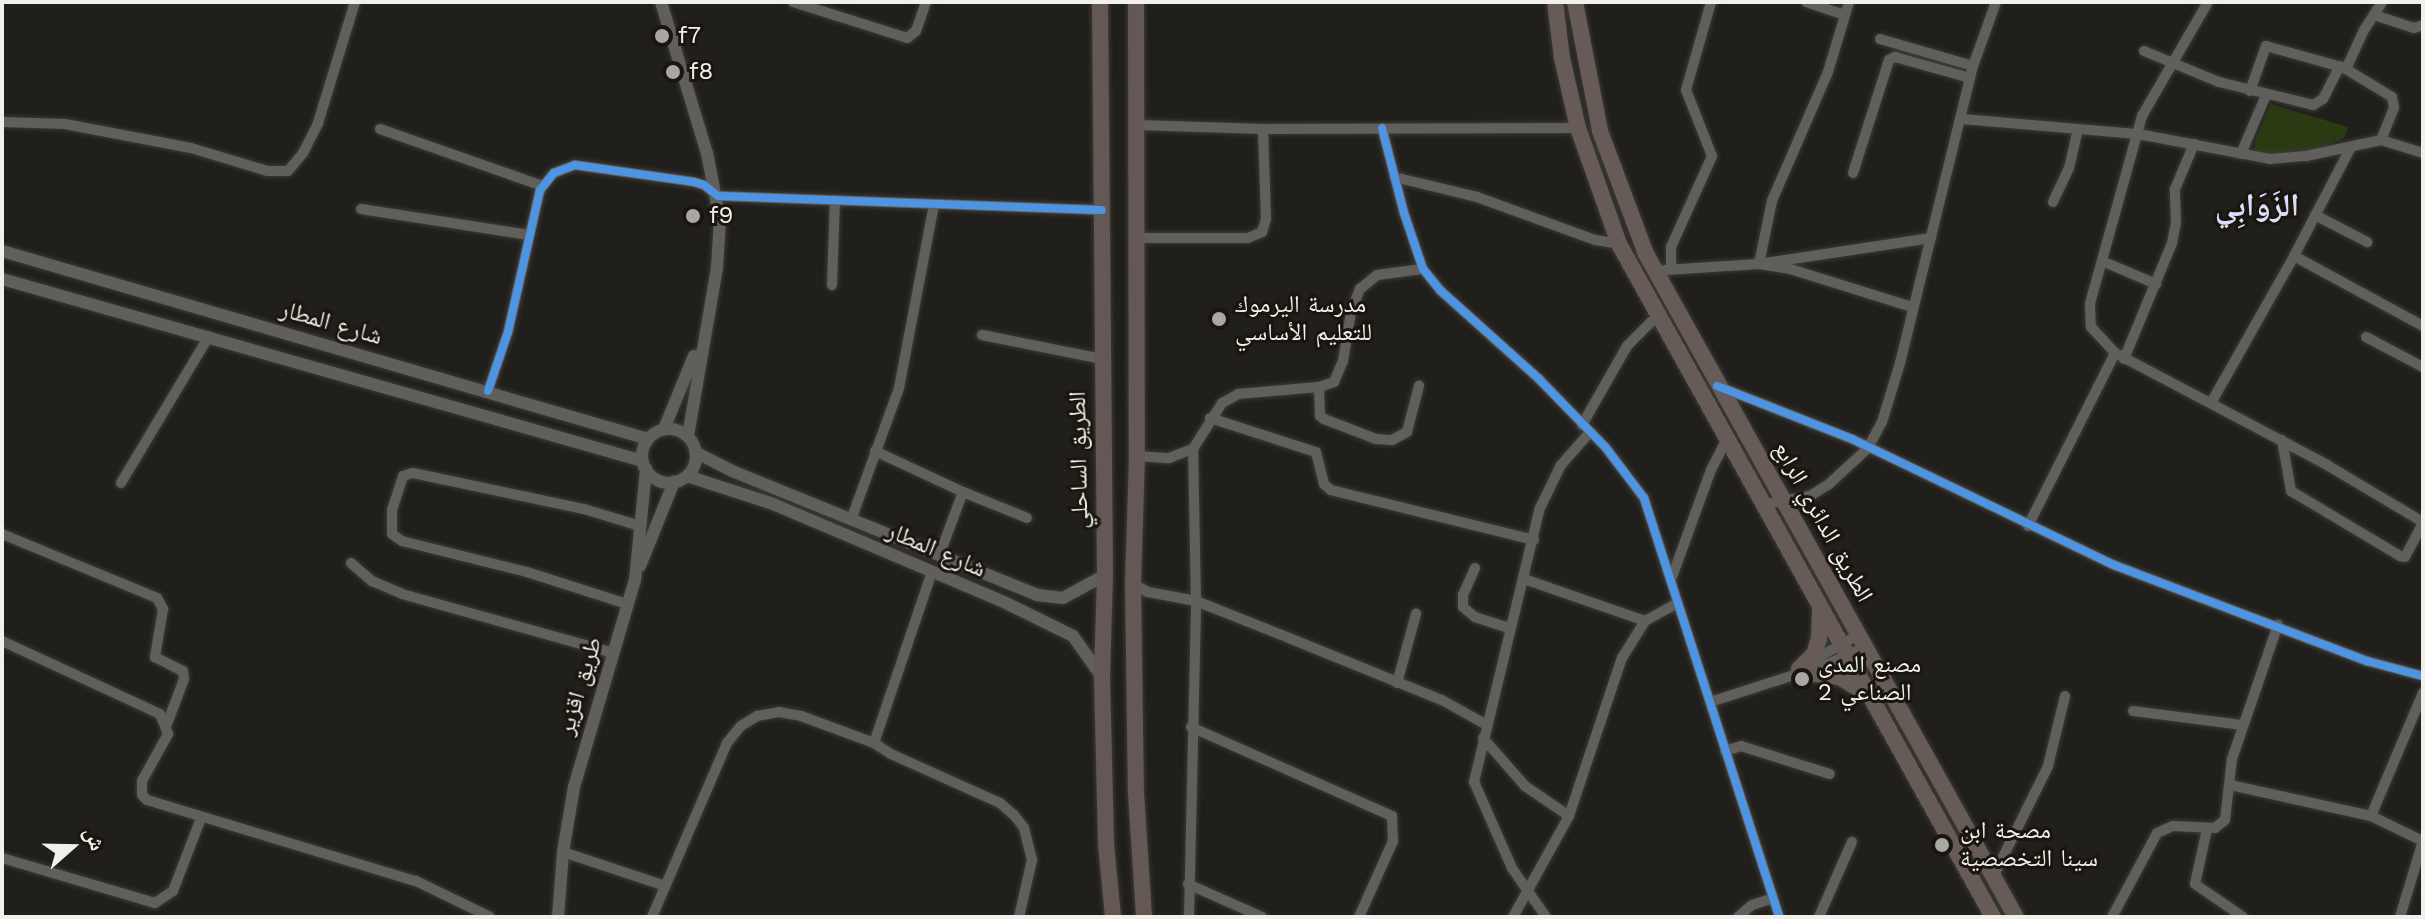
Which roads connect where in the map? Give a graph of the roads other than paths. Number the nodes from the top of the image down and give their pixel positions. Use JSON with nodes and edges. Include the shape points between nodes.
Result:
{"nodes":[{"id":1,"x":355,"y":2,"type":"edge"},
{"id":2,"x":661,"y":2,"type":"edge"},
{"id":3,"x":793,"y":2,"type":"edge"},
{"id":4,"x":926,"y":2,"type":"edge"},
{"id":5,"x":1100,"y":2,"type":"edge"},
{"id":6,"x":1136,"y":2,"type":"edge"},
{"id":7,"x":1555,"y":2,"type":"edge"},
{"id":8,"x":1575,"y":2,"type":"edge"},
{"id":9,"x":1711,"y":2,"type":"edge"},
{"id":10,"x":1806,"y":2,"type":"edge"},
{"id":11,"x":1849,"y":2,"type":"edge"},
{"id":12,"x":1996,"y":2,"type":"edge"},
{"id":13,"x":2208,"y":2,"type":"edge"},
{"id":14,"x":2382,"y":2,"type":"edge"},
{"id":15,"x":1845,"y":15,"type":"junction"},
{"id":16,"x":2374,"y":15,"type":"junction"},
{"id":17,"x":2423,"y":25,"type":"edge"},
{"id":18,"x":1880,"y":39,"type":"dead end"},
{"id":19,"x":2144,"y":51,"type":"dead end"},
{"id":20,"x":1973,"y":66,"type":"junction"},
{"id":21,"x":2174,"y":66,"type":"junction"},
{"id":22,"x":2343,"y":68,"type":"junction"},
{"id":23,"x":1970,"y":78,"type":"junction"},
{"id":24,"x":2250,"y":91,"type":"junction"},
{"id":25,"x":2266,"y":95,"type":"junction"},
{"id":26,"x":1962,"y":119,"type":"junction"},
{"id":27,"x":2,"y":122,"type":"edge"},
{"id":28,"x":1137,"y":125,"type":"junction"},
{"id":29,"x":1382,"y":128,"type":"junction"},
{"id":30,"x":1578,"y":128,"type":"junction"},
{"id":31,"x":380,"y":129,"type":"dead end"},
{"id":32,"x":1263,"y":129,"type":"junction"},
{"id":33,"x":2078,"y":129,"type":"junction"},
{"id":34,"x":2138,"y":134,"type":"junction"},
{"id":35,"x":2381,"y":140,"type":"junction"},
{"id":36,"x":2194,"y":144,"type":"junction"},
{"id":37,"x":2351,"y":147,"type":"junction"},
{"id":38,"x":2423,"y":153,"type":"edge"},
{"id":39,"x":2241,"y":154,"type":"junction"},
{"id":40,"x":1853,"y":173,"type":"dead end"},
{"id":41,"x":1394,"y":177,"type":"junction"},
{"id":42,"x":543,"y":186,"type":"junction"},
{"id":43,"x":718,"y":196,"type":"junction"},
{"id":44,"x":835,"y":200,"type":"junction"},
{"id":45,"x":2053,"y":202,"type":"dead end"},
{"id":46,"x":934,"y":204,"type":"junction"},
{"id":47,"x":361,"y":209,"type":"dead end"},
{"id":48,"x":1102,"y":210,"type":"junction"},
{"id":49,"x":2315,"y":215,"type":"junction"},
{"id":50,"x":529,"y":235,"type":"junction"},
{"id":51,"x":1136,"y":238,"type":"junction"},
{"id":52,"x":1931,"y":238,"type":"junction"},
{"id":53,"x":2367,"y":242,"type":"dead end"},
{"id":54,"x":1619,"y":244,"type":"junction"},
{"id":55,"x":2,"y":251,"type":"edge"},
{"id":56,"x":2294,"y":256,"type":"junction"},
{"id":57,"x":2102,"y":261,"type":"junction"},
{"id":58,"x":1759,"y":264,"type":"junction"},
{"id":59,"x":1423,"y":269,"type":"junction"},
{"id":60,"x":1664,"y":271,"type":"junction"},
{"id":61,"x":2,"y":279,"type":"edge"},
{"id":62,"x":2156,"y":284,"type":"junction"},
{"id":63,"x":832,"y":285,"type":"dead end"},
{"id":64,"x":163,"y":297,"type":"junction"},
{"id":65,"x":1912,"y":307,"type":"junction"},
{"id":66,"x":1657,"y":316,"type":"junction"},
{"id":67,"x":156,"y":321,"type":"junction"},
{"id":68,"x":2423,"y":326,"type":"edge"},
{"id":69,"x":703,"y":334,"type":"junction"},
{"id":70,"x":982,"y":335,"type":"dead end"},
{"id":71,"x":209,"y":336,"type":"junction"},
{"id":72,"x":2366,"y":337,"type":"dead end"},
{"id":73,"x":2120,"y":356,"type":"junction"},
{"id":74,"x":1102,"y":359,"type":"junction"},
{"id":75,"x":2423,"y":367,"type":"edge"},
{"id":76,"x":1419,"y":386,"type":"dead end"},
{"id":77,"x":1717,"y":386,"type":"junction"},
{"id":78,"x":1319,"y":387,"type":"junction"},
{"id":79,"x":488,"y":391,"type":"junction"},
{"id":80,"x":2211,"y":403,"type":"junction"},
{"id":81,"x":1210,"y":418,"type":"junction"},
{"id":82,"x":1586,"y":428,"type":"junction"},
{"id":83,"x":664,"y":429,"type":"junction"},
{"id":84,"x":688,"y":436,"type":"junction"},
{"id":85,"x":1727,"y":438,"type":"junction"},
{"id":86,"x":648,"y":439,"type":"junction"},
{"id":87,"x":2282,"y":440,"type":"junction"},
{"id":88,"x":1868,"y":448,"type":"junction"},
{"id":89,"x":1193,"y":449,"type":"junction"},
{"id":90,"x":875,"y":451,"type":"junction"},
{"id":91,"x":695,"y":452,"type":"junction"},
{"id":92,"x":1137,"y":456,"type":"junction"},
{"id":93,"x":644,"y":465,"type":"junction"},
{"id":94,"x":687,"y":476,"type":"junction"},
{"id":95,"x":674,"y":482,"type":"junction"},
{"id":96,"x":121,"y":483,"type":"dead end"},
{"id":97,"x":963,"y":492,"type":"junction"},
{"id":98,"x":1785,"y":501,"type":"junction"},
{"id":99,"x":1766,"y":504,"type":"junction"},
{"id":100,"x":1027,"y":518,"type":"dead end"},
{"id":101,"x":851,"y":520,"type":"junction"},
{"id":102,"x":2423,"y":523,"type":"edge"},
{"id":103,"x":640,"y":526,"type":"junction"},
{"id":104,"x":2028,"y":526,"type":"junction"},
{"id":105,"x":2,"y":534,"type":"edge"},
{"id":106,"x":1534,"y":540,"type":"junction"},
{"id":107,"x":939,"y":556,"type":"junction"},
{"id":108,"x":351,"y":563,"type":"dead end"},
{"id":109,"x":1475,"y":568,"type":"dead end"},
{"id":110,"x":932,"y":572,"type":"junction"},
{"id":111,"x":1105,"y":575,"type":"junction"},
{"id":112,"x":1671,"y":578,"type":"junction"},
{"id":113,"x":1524,"y":579,"type":"junction"},
{"id":114,"x":635,"y":580,"type":"junction"},
{"id":115,"x":1011,"y":584,"type":"junction"},
{"id":116,"x":1133,"y":584,"type":"junction"},
{"id":117,"x":1196,"y":601,"type":"junction"},
{"id":118,"x":1004,"y":602,"type":"junction"},
{"id":119,"x":1677,"y":603,"type":"junction"},
{"id":120,"x":627,"y":604,"type":"junction"},
{"id":121,"x":1820,"y":607,"type":"junction"},
{"id":122,"x":1416,"y":614,"type":"dead end"},
{"id":123,"x":1645,"y":621,"type":"junction"},
{"id":124,"x":2278,"y":625,"type":"junction"},
{"id":125,"x":1509,"y":628,"type":"junction"},
{"id":126,"x":2,"y":641,"type":"edge"},
{"id":127,"x":1862,"y":641,"type":"junction"},
{"id":128,"x":1844,"y":650,"type":"junction"},
{"id":129,"x":614,"y":653,"type":"junction"},
{"id":130,"x":1797,"y":671,"type":"junction"},
{"id":131,"x":2423,"y":676,"type":"edge"},
{"id":132,"x":1102,"y":678,"type":"junction"},
{"id":133,"x":1397,"y":683,"type":"junction"},
{"id":134,"x":2423,"y":693,"type":"edge"},
{"id":135,"x":1868,"y":695,"type":"junction"},
{"id":136,"x":2065,"y":696,"type":"dead end"},
{"id":137,"x":1710,"y":702,"type":"junction"},
{"id":138,"x":2133,"y":711,"type":"dead end"},
{"id":139,"x":167,"y":724,"type":"junction"},
{"id":140,"x":1487,"y":725,"type":"junction"},
{"id":141,"x":2242,"y":725,"type":"junction"},
{"id":142,"x":1191,"y":727,"type":"junction"},
{"id":143,"x":1483,"y":738,"type":"junction"},
{"id":144,"x":874,"y":743,"type":"junction"},
{"id":145,"x":1725,"y":751,"type":"junction"},
{"id":146,"x":1830,"y":774,"type":"dead end"},
{"id":147,"x":2230,"y":785,"type":"junction"},
{"id":148,"x":1569,"y":816,"type":"junction"},
{"id":149,"x":2371,"y":816,"type":"junction"},
{"id":150,"x":201,"y":818,"type":"junction"},
{"id":151,"x":2207,"y":829,"type":"junction"},
{"id":152,"x":2423,"y":841,"type":"edge"},
{"id":153,"x":1852,"y":842,"type":"dead end"},
{"id":154,"x":563,"y":852,"type":"junction"},
{"id":155,"x":2,"y":858,"type":"edge"},
{"id":156,"x":1993,"y":877,"type":"junction"},
{"id":157,"x":1188,"y":884,"type":"junction"},
{"id":158,"x":665,"y":886,"type":"junction"},
{"id":159,"x":1526,"y":889,"type":"junction"},
{"id":160,"x":1773,"y":898,"type":"junction"},
{"id":161,"x":490,"y":917,"type":"edge"},
{"id":162,"x":558,"y":917,"type":"edge"},
{"id":163,"x":652,"y":917,"type":"edge"},
{"id":164,"x":1019,"y":917,"type":"edge"},
{"id":165,"x":1113,"y":917,"type":"edge"},
{"id":166,"x":1144,"y":917,"type":"edge"},
{"id":167,"x":1189,"y":917,"type":"edge"},
{"id":168,"x":1262,"y":917,"type":"edge"},
{"id":169,"x":1359,"y":917,"type":"edge"},
{"id":170,"x":1513,"y":917,"type":"edge"},
{"id":171,"x":1546,"y":917,"type":"edge"},
{"id":172,"x":1738,"y":917,"type":"edge"},
{"id":173,"x":1779,"y":917,"type":"edge"},
{"id":174,"x":1819,"y":917,"type":"edge"},
{"id":175,"x":1993,"y":917,"type":"edge"},
{"id":176,"x":2016,"y":917,"type":"edge"},
{"id":177,"x":2112,"y":917,"type":"edge"},
{"id":178,"x":2243,"y":917,"type":"edge"},
{"id":179,"x":2400,"y":917,"type":"edge"}],
"edges":[{"from":1,"to":27,"type":"street","via":[[318,123],[288,171],[267,171],[198,149],[65,124]]},
{"from":2,"to":43,"type":"street"},
{"from":3,"to":4,"type":"street","via":[[907,38],[916,31]]},
{"from":5,"to":48,"type":"highway","name":"الطريق الساحلي"},
{"from":6,"to":28,"type":"highway"},
{"from":7,"to":30,"type":"main road","name":"الطريق الدائري الرابع"},
{"from":8,"to":60,"type":"main road","name":"الطريق الدائري الرابع","via":[[1600,131],[1635,230]]},
{"from":9,"to":60,"type":"street","via":[[1686,90],[1712,156]]},
{"from":10,"to":15,"type":"street"},
{"from":11,"to":15,"type":"street"},
{"from":12,"to":20,"type":"street"},
{"from":13,"to":21,"type":"street"},
{"from":14,"to":16,"type":"street"},
{"from":15,"to":58,"type":"street","via":[[1828,72],[1772,201]]},
{"from":16,"to":17,"type":"street","via":[[2414,28]]},
{"from":16,"to":22,"type":"street"},
{"from":18,"to":20,"type":"street"},
{"from":19,"to":21,"type":"street"},
{"from":20,"to":23,"type":"street"},
{"from":21,"to":24,"type":"street"},
{"from":21,"to":34,"type":"street","via":[[2149,101]]},
{"from":22,"to":24,"type":"street","via":[[2266,46]]},
{"from":22,"to":25,"type":"street","via":[[2318,103]]},
{"from":22,"to":35,"type":"street","via":[[2392,97],[2394,108]]},
{"from":23,"to":26,"type":"street"},
{"from":23,"to":40,"type":"street","via":[[1895,57],[1889,60]]},
{"from":24,"to":25,"type":"street"},
{"from":25,"to":39,"type":"street"},
{"from":26,"to":33,"type":"street"},
{"from":26,"to":52,"type":"street"},
{"from":28,"to":32,"type":"street"},
{"from":28,"to":51,"type":"highway"},
{"from":29,"to":30,"type":"street"},
{"from":29,"to":32,"type":"street"},
{"from":29,"to":41,"type":"street"},
{"from":30,"to":54,"type":"main road","name":"الطريق الدائري الرابع"},
{"from":31,"to":42,"type":"street"},
{"from":32,"to":51,"type":"street","via":[[1262,232],[1248,238]]},
{"from":33,"to":34,"type":"street"},
{"from":33,"to":45,"type":"street","via":[[2069,168]]},
{"from":34,"to":36,"type":"street"},
{"from":34,"to":57,"type":"street"},
{"from":35,"to":37,"type":"street"},
{"from":35,"to":38,"type":"street"},
{"from":36,"to":39,"type":"street"},
{"from":36,"to":62,"type":"street","via":[[2175,189],[2176,223]]},
{"from":37,"to":39,"type":"street","via":[[2288,158]]},
{"from":37,"to":49,"type":"street"},
{"from":41,"to":54,"type":"street","via":[[1477,197]]},
{"from":41,"to":59,"type":"street"},
{"from":42,"to":43,"type":"street","via":[[554,173],[584,165],[694,182]]},
{"from":42,"to":50,"type":"street"},
{"from":43,"to":44,"type":"street"},
{"from":43,"to":69,"type":"street","via":[[718,254]]},
{"from":44,"to":46,"type":"street"},
{"from":44,"to":63,"type":"street"},
{"from":46,"to":48,"type":"street"},
{"from":46,"to":90,"type":"street","via":[[899,388]]},
{"from":47,"to":50,"type":"street"},
{"from":48,"to":74,"type":"highway","name":"الطريق الساحلي"},
{"from":49,"to":53,"type":"street"},
{"from":49,"to":56,"type":"street"},
{"from":50,"to":79,"type":"street","via":[[508,332]]},
{"from":51,"to":92,"type":"highway"},
{"from":52,"to":58,"type":"street"},
{"from":52,"to":65,"type":"street"},
{"from":54,"to":66,"type":"main road","name":"الطريق الدائري الرابع"},
{"from":55,"to":64,"type":"street","name":"شارع المطار"},
{"from":56,"to":68,"type":"street"},
{"from":56,"to":80,"type":"street"},
{"from":57,"to":62,"type":"street"},
{"from":57,"to":73,"type":"street","via":[[2090,318],[2095,335]]},
{"from":58,"to":60,"type":"street"},
{"from":58,"to":65,"type":"street"},
{"from":59,"to":78,"type":"street","via":[[1392,271],[1367,281],[1354,300],[1340,373],[1334,382]]},
{"from":59,"to":82,"type":"street"},
{"from":60,"to":77,"type":"main road","name":"الطريق الدائري الرابع"},
{"from":61,"to":67,"type":"street","name":"شارع المطار"},
{"from":62,"to":73,"type":"street"},
{"from":64,"to":67,"type":"street"},
{"from":64,"to":79,"type":"street","name":"شارع المطار"},
{"from":65,"to":88,"type":"street","via":[[1892,392]]},
{"from":66,"to":82,"type":"street","via":[[1627,346]]},
{"from":66,"to":85,"type":"main road","name":"الطريق الدائري الرابع"},
{"from":67,"to":71,"type":"street","name":"شارع المطار"},
{"from":69,"to":83,"type":"street"},
{"from":69,"to":84,"type":"street"},
{"from":70,"to":74,"type":"street"},
{"from":71,"to":93,"type":"street","name":"شارع المطار"},
{"from":71,"to":96,"type":"street"},
{"from":72,"to":75,"type":"street"},
{"from":73,"to":80,"type":"street"},
{"from":73,"to":104,"type":"street"},
{"from":74,"to":111,"type":"highway","name":"الطريق الساحلي"},
{"from":76,"to":78,"type":"street","via":[[1407,432],[1392,440],[1324,419]]},
{"from":77,"to":88,"type":"street","via":[[1808,419]]},
{"from":77,"to":98,"type":"main road","name":"الطريق الدائري الرابع"},
{"from":78,"to":81,"type":"street","via":[[1238,394]]},
{"from":79,"to":86,"type":"street","name":"شارع المطار"},
{"from":80,"to":87,"type":"street"},
{"from":81,"to":89,"type":"street"},
{"from":81,"to":106,"type":"street","via":[[1316,452],[1324,484],[1331,490]]},
{"from":82,"to":106,"type":"street","via":[[1547,488]]},
{"from":82,"to":112,"type":"street","via":[[1644,498]]},
{"from":83,"to":84,"type":"street"},
{"from":83,"to":86,"type":"street"},
{"from":84,"to":91,"type":"street"},
{"from":85,"to":99,"type":"main road","name":"الطريق الدائري الرابع"},
{"from":85,"to":112,"type":"street"},
{"from":86,"to":93,"type":"street"},
{"from":87,"to":102,"type":"street"},
{"from":87,"to":102,"type":"street","via":[[2291,491],[2400,556],[2405,557]]},
{"from":88,"to":98,"type":"street","via":[[1829,484],[1810,496]]},
{"from":88,"to":104,"type":"street"},
{"from":89,"to":92,"type":"street","via":[[1169,458]]},
{"from":89,"to":117,"type":"street"},
{"from":90,"to":97,"type":"street"},
{"from":90,"to":101,"type":"street"},
{"from":91,"to":94,"type":"street"},
{"from":91,"to":101,"type":"street","name":"شارع المطار"},
{"from":92,"to":116,"type":"highway"},
{"from":93,"to":95,"type":"street","via":[[659,480]]},
{"from":93,"to":103,"type":"street","name":"طريق اقزير"},
{"from":94,"to":95,"type":"street"},
{"from":94,"to":110,"type":"street","name":"شارع المطار","via":[[773,504]]},
{"from":95,"to":114,"type":"street"},
{"from":97,"to":100,"type":"street"},
{"from":97,"to":107,"type":"street"},
{"from":98,"to":99,"type":"street"},
{"from":98,"to":127,"type":"main road","name":"الطريق الدائري الرابع"},
{"from":99,"to":121,"type":"main road","name":"الطريق الدائري الرابع"},
{"from":101,"to":107,"type":"street","name":"شارع المطار"},
{"from":103,"to":114,"type":"street","name":"طريق اقزير"},
{"from":103,"to":120,"type":"street","via":[[413,473],[403,476],[392,510],[392,534],[402,541]]},
{"from":104,"to":124,"type":"street","via":[[2114,565]]},
{"from":105,"to":139,"type":"street","via":[[157,598],[163,609],[156,660],[183,671],[184,679]]},
{"from":106,"to":113,"type":"street"},
{"from":107,"to":115,"type":"street","name":"شارع المطار"},
{"from":108,"to":129,"type":"street","via":[[372,581],[402,594]]},
{"from":109,"to":125,"type":"street","via":[[1463,607],[1475,617]]},
{"from":110,"to":118,"type":"street","name":"شارع المطار"},
{"from":110,"to":144,"type":"street"},
{"from":111,"to":115,"type":"street","name":"شارع المطار","via":[[1063,598]]},
{"from":111,"to":132,"type":"highway","name":"الطريق الساحلي"},
{"from":112,"to":119,"type":"street"},
{"from":113,"to":123,"type":"street"},
{"from":113,"to":125,"type":"street"},
{"from":114,"to":120,"type":"street","name":"طريق اقزير"},
{"from":115,"to":118,"type":"street"},
{"from":116,"to":117,"type":"street"},
{"from":116,"to":166,"type":"highway"},
{"from":117,"to":133,"type":"street"},
{"from":117,"to":142,"type":"street"},
{"from":118,"to":132,"type":"street","name":"شارع المطار","via":[[1073,636]]},
{"from":119,"to":123,"type":"street"},
{"from":119,"to":137,"type":"street"},
{"from":120,"to":129,"type":"street","name":"طريق اقزير"},
{"from":121,"to":128,"type":"main road","name":"الطريق الدائري الرابع"},
{"from":121,"to":130,"type":"main road","via":[[1814,654]]},
{"from":122,"to":133,"type":"street"},
{"from":123,"to":148,"type":"street","via":[[1622,658]]},
{"from":124,"to":131,"type":"street","via":[[2367,661]]},
{"from":124,"to":141,"type":"street"},
{"from":125,"to":140,"type":"street"},
{"from":126,"to":139,"type":"street","via":[[152,710]]},
{"from":127,"to":128,"type":"street"},
{"from":127,"to":156,"type":"main road","name":"الطريق الدائري الرابع"},
{"from":128,"to":130,"type":"street"},
{"from":128,"to":135,"type":"main road","name":"الطريق الدائري الرابع"},
{"from":129,"to":154,"type":"street","name":"طريق اقزير","via":[[577,773]]},
{"from":130,"to":135,"type":"main road","via":[[1839,677]]},
{"from":130,"to":137,"type":"street"},
{"from":132,"to":165,"type":"highway","name":"الطريق الساحلي"},
{"from":133,"to":140,"type":"street"},
{"from":134,"to":149,"type":"street"},
{"from":135,"to":175,"type":"main road","name":"الطريق الدائري الرابع"},
{"from":136,"to":156,"type":"street","via":[[2048,766]]},
{"from":137,"to":145,"type":"street"},
{"from":138,"to":141,"type":"street"},
{"from":139,"to":150,"type":"street","via":[[166,741],[144,775],[142,795]]},
{"from":140,"to":143,"type":"street"},
{"from":141,"to":147,"type":"street"},
{"from":142,"to":157,"type":"street"},
{"from":142,"to":169,"type":"street","via":[[1392,816],[1393,841]]},
{"from":143,"to":148,"type":"street","via":[[1525,786]]},
{"from":143,"to":159,"type":"street","via":[[1474,782],[1477,796]]},
{"from":144,"to":158,"type":"street","via":[[779,712],[741,726],[717,759]]},
{"from":144,"to":164,"type":"street","via":[[1000,803],[1014,815],[1024,828],[1032,860]]},
{"from":145,"to":146,"type":"street","via":[[1741,746]]},
{"from":145,"to":160,"type":"street"},
{"from":147,"to":149,"type":"street"},
{"from":147,"to":151,"type":"street","via":[[2225,820]]},
{"from":148,"to":159,"type":"street"},
{"from":149,"to":152,"type":"street"},
{"from":150,"to":155,"type":"street","via":[[173,891],[155,903]]},
{"from":150,"to":161,"type":"street","via":[[416,881]]},
{"from":151,"to":177,"type":"street","via":[[2173,826],[2157,833]]},
{"from":151,"to":178,"type":"street","via":[[2195,884]]},
{"from":152,"to":179,"type":"street"},
{"from":153,"to":174,"type":"street"},
{"from":154,"to":158,"type":"street"},
{"from":154,"to":162,"type":"street","name":"طريق اقزير"},
{"from":156,"to":176,"type":"main road","name":"الطريق الدائري الرابع"},
{"from":157,"to":167,"type":"street"},
{"from":157,"to":168,"type":"street"},
{"from":158,"to":163,"type":"street"},
{"from":159,"to":170,"type":"street"},
{"from":159,"to":171,"type":"street"},
{"from":160,"to":172,"type":"street"},
{"from":160,"to":173,"type":"street"}]}
